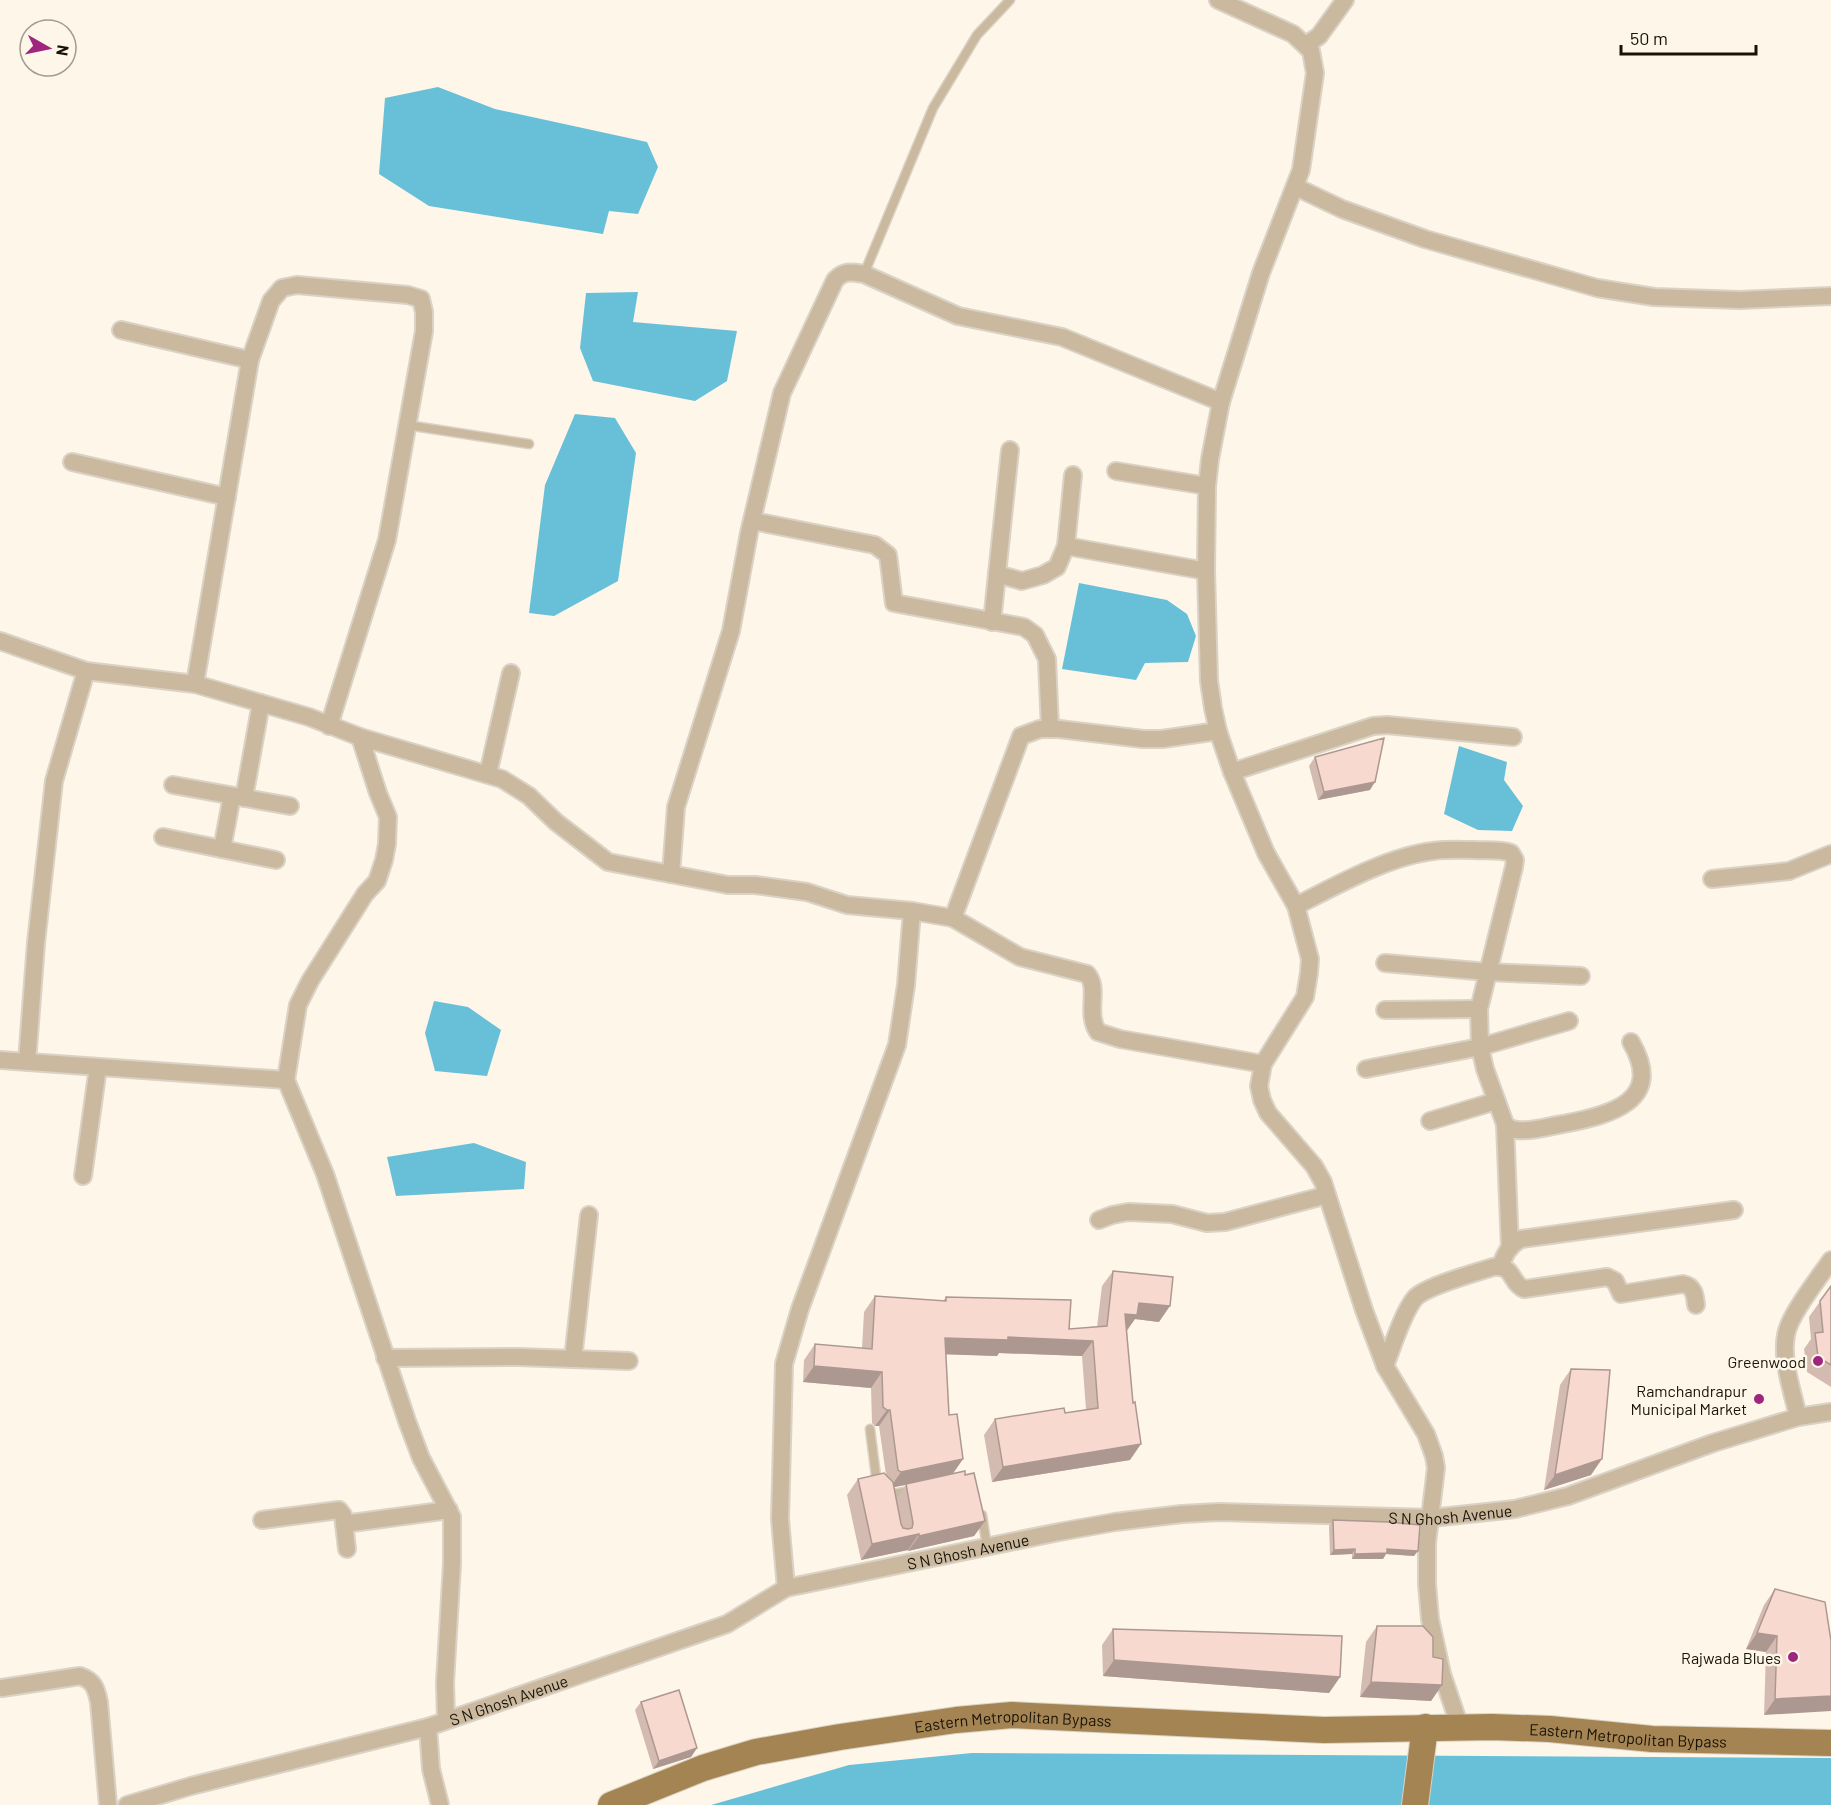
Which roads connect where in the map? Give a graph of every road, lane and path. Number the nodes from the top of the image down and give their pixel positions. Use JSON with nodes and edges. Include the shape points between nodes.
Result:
{"nodes":[{"id":1,"x":1010,"y":0,"type":"edge"},
{"id":2,"x":1218,"y":0,"type":"edge"},
{"id":3,"x":1345,"y":0,"type":"edge"},
{"id":4,"x":1306,"y":45,"type":"junction"},
{"id":5,"x":1296,"y":187,"type":"junction"},
{"id":6,"x":864,"y":274,"type":"junction"},
{"id":7,"x":1831,"y":296,"type":"edge"},
{"id":8,"x":121,"y":330,"type":"dead end"},
{"id":9,"x":250,"y":360,"type":"junction"},
{"id":10,"x":1221,"y":402,"type":"junction"},
{"id":11,"x":407,"y":425,"type":"junction"},
{"id":12,"x":529,"y":444,"type":"dead end"},
{"id":13,"x":1010,"y":450,"type":"dead end"},
{"id":14,"x":72,"y":462,"type":"dead end"},
{"id":15,"x":1116,"y":471,"type":"dead end"},
{"id":16,"x":1073,"y":475,"type":"dead end"},
{"id":17,"x":1208,"y":486,"type":"junction"},
{"id":18,"x":227,"y":497,"type":"junction"},
{"id":19,"x":753,"y":521,"type":"junction"},
{"id":20,"x":1066,"y":546,"type":"junction"},
{"id":21,"x":1206,"y":571,"type":"junction"},
{"id":22,"x":997,"y":574,"type":"junction"},
{"id":23,"x":992,"y":622,"type":"junction"},
{"id":24,"x":0,"y":641,"type":"edge"},
{"id":25,"x":86,"y":670,"type":"junction"},
{"id":26,"x":512,"y":673,"type":"dead end"},
{"id":27,"x":195,"y":684,"type":"junction"},
{"id":28,"x":261,"y":703,"type":"junction"},
{"id":29,"x":329,"y":726,"type":"junction"},
{"id":30,"x":1050,"y":729,"type":"junction"},
{"id":31,"x":1218,"y":731,"type":"junction"},
{"id":32,"x":360,"y":737,"type":"junction"},
{"id":33,"x":1513,"y":737,"type":"dead end"},
{"id":34,"x":1232,"y":772,"type":"junction"},
{"id":35,"x":488,"y":774,"type":"junction"},
{"id":36,"x":173,"y":785,"type":"dead end"},
{"id":37,"x":238,"y":797,"type":"junction"},
{"id":38,"x":290,"y":806,"type":"dead end"},
{"id":39,"x":163,"y":837,"type":"dead end"},
{"id":40,"x":222,"y":849,"type":"junction"},
{"id":41,"x":1831,"y":854,"type":"edge"},
{"id":42,"x":276,"y":860,"type":"dead end"},
{"id":43,"x":671,"y":874,"type":"junction"},
{"id":44,"x":1712,"y":879,"type":"dead end"},
{"id":45,"x":1296,"y":906,"type":"junction"},
{"id":46,"x":912,"y":911,"type":"junction"},
{"id":47,"x":953,"y":918,"type":"junction"},
{"id":48,"x":1385,"y":963,"type":"dead end"},
{"id":49,"x":1488,"y":972,"type":"junction"},
{"id":50,"x":1581,"y":976,"type":"dead end"},
{"id":51,"x":1479,"y":1009,"type":"junction"},
{"id":52,"x":1385,"y":1010,"type":"dead end"},
{"id":53,"x":1569,"y":1021,"type":"dead end"},
{"id":54,"x":1631,"y":1042,"type":"dead end"},
{"id":55,"x":1479,"y":1047,"type":"junction"},
{"id":56,"x":0,"y":1060,"type":"edge"},
{"id":57,"x":27,"y":1062,"type":"junction"},
{"id":58,"x":1263,"y":1064,"type":"junction"},
{"id":59,"x":98,"y":1067,"type":"junction"},
{"id":60,"x":1366,"y":1069,"type":"dead end"},
{"id":61,"x":286,"y":1080,"type":"junction"},
{"id":62,"x":1496,"y":1101,"type":"junction"},
{"id":63,"x":1430,"y":1121,"type":"dead end"},
{"id":64,"x":1505,"y":1124,"type":"junction"},
{"id":65,"x":83,"y":1176,"type":"dead end"},
{"id":66,"x":1327,"y":1195,"type":"junction"},
{"id":67,"x":1734,"y":1210,"type":"dead end"},
{"id":68,"x":590,"y":1215,"type":"dead end"},
{"id":69,"x":1099,"y":1220,"type":"dead end"},
{"id":70,"x":1510,"y":1248,"type":"junction"},
{"id":71,"x":1831,"y":1260,"type":"edge"},
{"id":72,"x":1500,"y":1267,"type":"junction"},
{"id":73,"x":1696,"y":1305,"type":"dead end"},
{"id":74,"x":385,"y":1358,"type":"junction"},
{"id":75,"x":573,"y":1359,"type":"junction"},
{"id":76,"x":629,"y":1361,"type":"dead end"},
{"id":77,"x":1385,"y":1366,"type":"junction"},
{"id":78,"x":1831,"y":1412,"type":"edge"},
{"id":79,"x":1798,"y":1417,"type":"junction"},
{"id":80,"x":870,"y":1429,"type":"dead end"},
{"id":81,"x":924,"y":1488,"type":"edge"},
{"id":82,"x":888,"y":1495,"type":"junction"},
{"id":83,"x":890,"y":1506,"type":"edge"},
{"id":84,"x":980,"y":1507,"type":"edge"},
{"id":85,"x":449,"y":1510,"type":"junction"},
{"id":86,"x":1431,"y":1518,"type":"junction"},
{"id":87,"x":262,"y":1520,"type":"dead end"},
{"id":88,"x":344,"y":1524,"type":"junction"},
{"id":89,"x":987,"y":1547,"type":"junction"},
{"id":90,"x":347,"y":1549,"type":"dead end"},
{"id":91,"x":786,"y":1588,"type":"junction"},
{"id":92,"x":2,"y":1688,"type":"dead end"},
{"id":93,"x":446,"y":1720,"type":"junction"},
{"id":94,"x":428,"y":1727,"type":"junction"},
{"id":95,"x":1425,"y":1727,"type":"junction"},
{"id":96,"x":1460,"y":1727,"type":"junction"},
{"id":97,"x":1831,"y":1743,"type":"edge"},
{"id":98,"x":108,"y":1805,"type":"edge"},
{"id":99,"x":127,"y":1805,"type":"edge"},
{"id":100,"x":440,"y":1805,"type":"edge"},
{"id":101,"x":611,"y":1805,"type":"edge"},
{"id":102,"x":1415,"y":1805,"type":"edge"}],
"edges":[{"from":1,"to":6,"type":"lane","via":[[977,35],[933,108]]},
{"from":2,"to":4,"type":"street","via":[[1280,27]]},
{"from":3,"to":4,"type":"street","via":[[1320,36]]},
{"from":4,"to":5,"type":"street","via":[[1315,73],[1305,153]]},
{"from":5,"to":7,"type":"street","via":[[1425,239],[1597,288],[1654,297],[1740,300]]},
{"from":5,"to":10,"type":"street","via":[[1261,273]]},
{"from":6,"to":10,"type":"street","via":[[958,316],[1062,337]]},
{"from":6,"to":19,"type":"street","via":[[841,273],[835,280],[782,393]]},
{"from":8,"to":9,"type":"street"},
{"from":9,"to":11,"type":"street","via":[[271,301],[282,288],[297,285],[421,299],[424,331]]},
{"from":9,"to":18,"type":"street"},
{"from":10,"to":17,"type":"street"},
{"from":11,"to":12,"type":"lane"},
{"from":11,"to":29,"type":"street","via":[[387,540]]},
{"from":13,"to":22,"type":"street"},
{"from":14,"to":18,"type":"street"},
{"from":15,"to":17,"type":"street"},
{"from":16,"to":20,"type":"street"},
{"from":17,"to":21,"type":"street"},
{"from":18,"to":27,"type":"street"},
{"from":19,"to":23,"type":"street","via":[[876,545],[888,555],[894,603]]},
{"from":19,"to":43,"type":"street","via":[[731,631],[676,807]]},
{"from":20,"to":21,"type":"street"},
{"from":20,"to":22,"type":"street","via":[[1057,567],[1044,575],[1022,581]]},
{"from":21,"to":31,"type":"street","via":[[1209,681]]},
{"from":22,"to":23,"type":"street"},
{"from":23,"to":30,"type":"street","via":[[1024,627],[1035,635],[1047,660]]},
{"from":24,"to":25,"type":"street"},
{"from":25,"to":27,"type":"street"},
{"from":25,"to":57,"type":"street","via":[[54,781]]},
{"from":26,"to":35,"type":"street"},
{"from":27,"to":28,"type":"street"},
{"from":28,"to":29,"type":"street"},
{"from":28,"to":37,"type":"street"},
{"from":29,"to":32,"type":"street"},
{"from":30,"to":31,"type":"street","via":[[1143,739]]},
{"from":30,"to":47,"type":"street","via":[[1021,736]]},
{"from":31,"to":34,"type":"street"},
{"from":32,"to":35,"type":"street"},
{"from":32,"to":61,"type":"street","via":[[388,817],[384,860],[377,882],[365,894],[298,1005]]},
{"from":33,"to":34,"type":"street","via":[[1373,726]]},
{"from":34,"to":45,"type":"street","via":[[1266,853]]},
{"from":35,"to":43,"type":"street","via":[[529,796],[608,862]]},
{"from":36,"to":37,"type":"street"},
{"from":37,"to":38,"type":"street"},
{"from":37,"to":40,"type":"street"},
{"from":39,"to":40,"type":"street"},
{"from":40,"to":42,"type":"street"},
{"from":41,"to":44,"type":"street","via":[[1789,871]]},
{"from":43,"to":46,"type":"street","via":[[728,885],[807,892],[847,905]]},
{"from":45,"to":49,"type":"street","via":[[1349,880],[1422,853],[1508,852],[1513,855],[1514,867]]},
{"from":45,"to":58,"type":"street","via":[[1310,959],[1308,983],[1300,1007]]},
{"from":46,"to":47,"type":"street"},
{"from":46,"to":91,"type":"street","via":[[897,1045],[800,1309],[784,1364],[780,1519]]},
{"from":47,"to":58,"type":"street","via":[[1020,957],[1087,974],[1092,981],[1091,1017],[1098,1032]]},
{"from":48,"to":49,"type":"street"},
{"from":49,"to":50,"type":"street"},
{"from":49,"to":51,"type":"street"},
{"from":51,"to":52,"type":"street"},
{"from":51,"to":55,"type":"street"},
{"from":53,"to":55,"type":"street"},
{"from":54,"to":64,"type":"street","via":[[1643,1075],[1640,1089],[1620,1107],[1584,1120],[1531,1130],[1518,1131]]},
{"from":55,"to":60,"type":"street"},
{"from":55,"to":62,"type":"street"},
{"from":56,"to":57,"type":"street"},
{"from":57,"to":59,"type":"street"},
{"from":58,"to":66,"type":"street","via":[[1259,1086],[1268,1113],[1314,1166]]},
{"from":59,"to":61,"type":"street"},
{"from":59,"to":65,"type":"street"},
{"from":61,"to":74,"type":"street","via":[[325,1174]]},
{"from":62,"to":63,"type":"street"},
{"from":62,"to":64,"type":"street"},
{"from":64,"to":70,"type":"street"},
{"from":66,"to":69,"type":"street","via":[[1225,1222],[1128,1212]]},
{"from":66,"to":77,"type":"street"},
{"from":67,"to":70,"type":"street","via":[[1521,1239]]},
{"from":68,"to":75,"type":"street"},
{"from":70,"to":72,"type":"street"},
{"from":71,"to":79,"type":"street","via":[[1785,1337]]},
{"from":72,"to":73,"type":"street","via":[[1507,1269],[1524,1289],[1607,1277],[1615,1281],[1621,1294],[1683,1284],[1694,1291]]},
{"from":72,"to":77,"type":"street","via":[[1427,1290],[1415,1298]]},
{"from":74,"to":75,"type":"street"},
{"from":74,"to":85,"type":"street","via":[[421,1458]]},
{"from":75,"to":76,"type":"street"},
{"from":77,"to":86,"type":"street","via":[[1420,1423],[1434,1456]]},
{"from":78,"to":79,"type":"street","name":"S N Ghosh Avenue"},
{"from":79,"to":86,"type":"street","name":"S N Ghosh Avenue","via":[[1551,1501]]},
{"from":80,"to":82,"type":"lane","via":[[877,1484]]},
{"from":81,"to":82,"type":"lane"},
{"from":82,"to":83,"type":"lane"},
{"from":84,"to":89,"type":"lane"},
{"from":85,"to":88,"type":"street"},
{"from":85,"to":93,"type":"street","via":[[453,1564]]},
{"from":86,"to":89,"type":"street","name":"S N Ghosh Avenue","via":[[1182,1514],[1104,1524]]},
{"from":86,"to":96,"type":"street","via":[[1426,1564],[1430,1618],[1442,1674]]},
{"from":87,"to":88,"type":"street","via":[[336,1509],[342,1512]]},
{"from":88,"to":90,"type":"street"},
{"from":89,"to":91,"type":"street","name":"S N Ghosh Avenue"},
{"from":91,"to":93,"type":"street","name":"S N Ghosh Avenue","via":[[727,1624]]},
{"from":92,"to":98,"type":"street","via":[[80,1676],[89,1679],[99,1702]]},
{"from":93,"to":94,"type":"street","name":"S N Ghosh Avenue"},
{"from":94,"to":99,"type":"street","name":"S N Ghosh Avenue"},
{"from":94,"to":100,"type":"street","via":[[431,1770]]},
{"from":95,"to":96,"type":"main road","name":"Eastern Metropolitan Bypass"},
{"from":95,"to":101,"type":"main road","name":"Eastern Metropolitan Bypass","via":[[1312,1730],[1020,1715],[956,1720],[756,1752],[703,1768]]},
{"from":95,"to":102,"type":"main road"},
{"from":96,"to":97,"type":"main road","name":"Eastern Metropolitan Bypass","via":[[1550,1729],[1652,1739]]}]}
